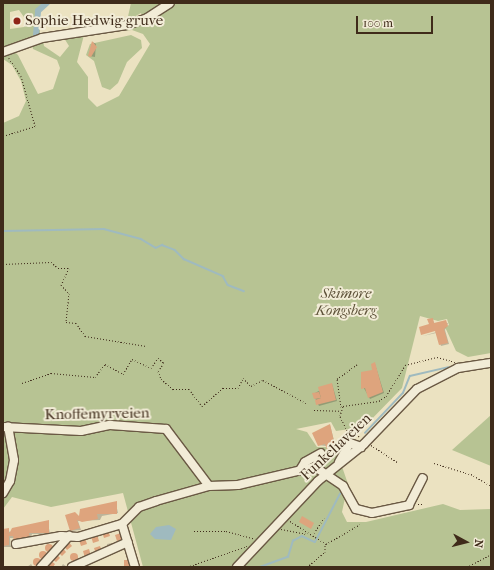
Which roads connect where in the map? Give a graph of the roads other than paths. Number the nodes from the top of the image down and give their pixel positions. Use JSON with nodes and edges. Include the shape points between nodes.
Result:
{"nodes":[{"id":1,"x":170,"y":3,"type":"edge"},
{"id":2,"x":4,"y":52,"type":"edge"},
{"id":3,"x":491,"y":363,"type":"edge"},
{"id":4,"x":5,"y":427,"type":"edge"},
{"id":5,"x":364,"y":444,"type":"junction"},
{"id":6,"x":321,"y":453,"type":"dead end"},
{"id":7,"x":337,"y":464,"type":"junction"},
{"id":8,"x":300,"y":470,"type":"junction"},
{"id":9,"x":326,"y":474,"type":"junction"},
{"id":10,"x":423,"y":478,"type":"dead end"},
{"id":11,"x":209,"y":486,"type":"junction"},
{"id":12,"x":3,"y":493,"type":"edge"},
{"id":13,"x":122,"y":524,"type":"junction"},
{"id":14,"x":69,"y":536,"type":"junction"},
{"id":15,"x":128,"y":542,"type":"junction"},
{"id":16,"x":16,"y":544,"type":"dead end"},
{"id":17,"x":41,"y":567,"type":"edge"},
{"id":18,"x":72,"y":567,"type":"edge"},
{"id":19,"x":135,"y":567,"type":"edge"},
{"id":20,"x":237,"y":567,"type":"edge"}],
"edges":[{"from":1,"to":2,"type":"street","via":[[147,18],[127,25],[42,38]]},
{"from":3,"to":5,"type":"street","name":"Funkeliaveien","via":[[458,368],[417,389]]},
{"from":4,"to":11,"type":"street","name":"Knoffemyrveien","via":[[81,431],[110,425],[166,430]]},
{"from":4,"to":12,"type":"street","via":[[14,460],[10,481]]},
{"from":5,"to":7,"type":"street","name":"Funkeliaveien"},
{"from":5,"to":7,"type":"street","via":[[350,443]]},
{"from":6,"to":8,"type":"street","via":[[305,462]]},
{"from":7,"to":9,"type":"street","name":"Funkeliaveien"},
{"from":8,"to":9,"type":"street","via":[[317,468]]},
{"from":8,"to":11,"type":"street","via":[[238,485]]},
{"from":9,"to":10,"type":"street","via":[[343,486],[351,504],[372,513],[409,505]]},
{"from":9,"to":20,"type":"street","name":"Funkeliaveien"},
{"from":11,"to":13,"type":"street","via":[[138,507]]},
{"from":13,"to":14,"type":"street","via":[[78,537]]},
{"from":13,"to":15,"type":"street"},
{"from":14,"to":16,"type":"street"},
{"from":14,"to":17,"type":"street"},
{"from":15,"to":18,"type":"street"},
{"from":15,"to":19,"type":"street"}]}
